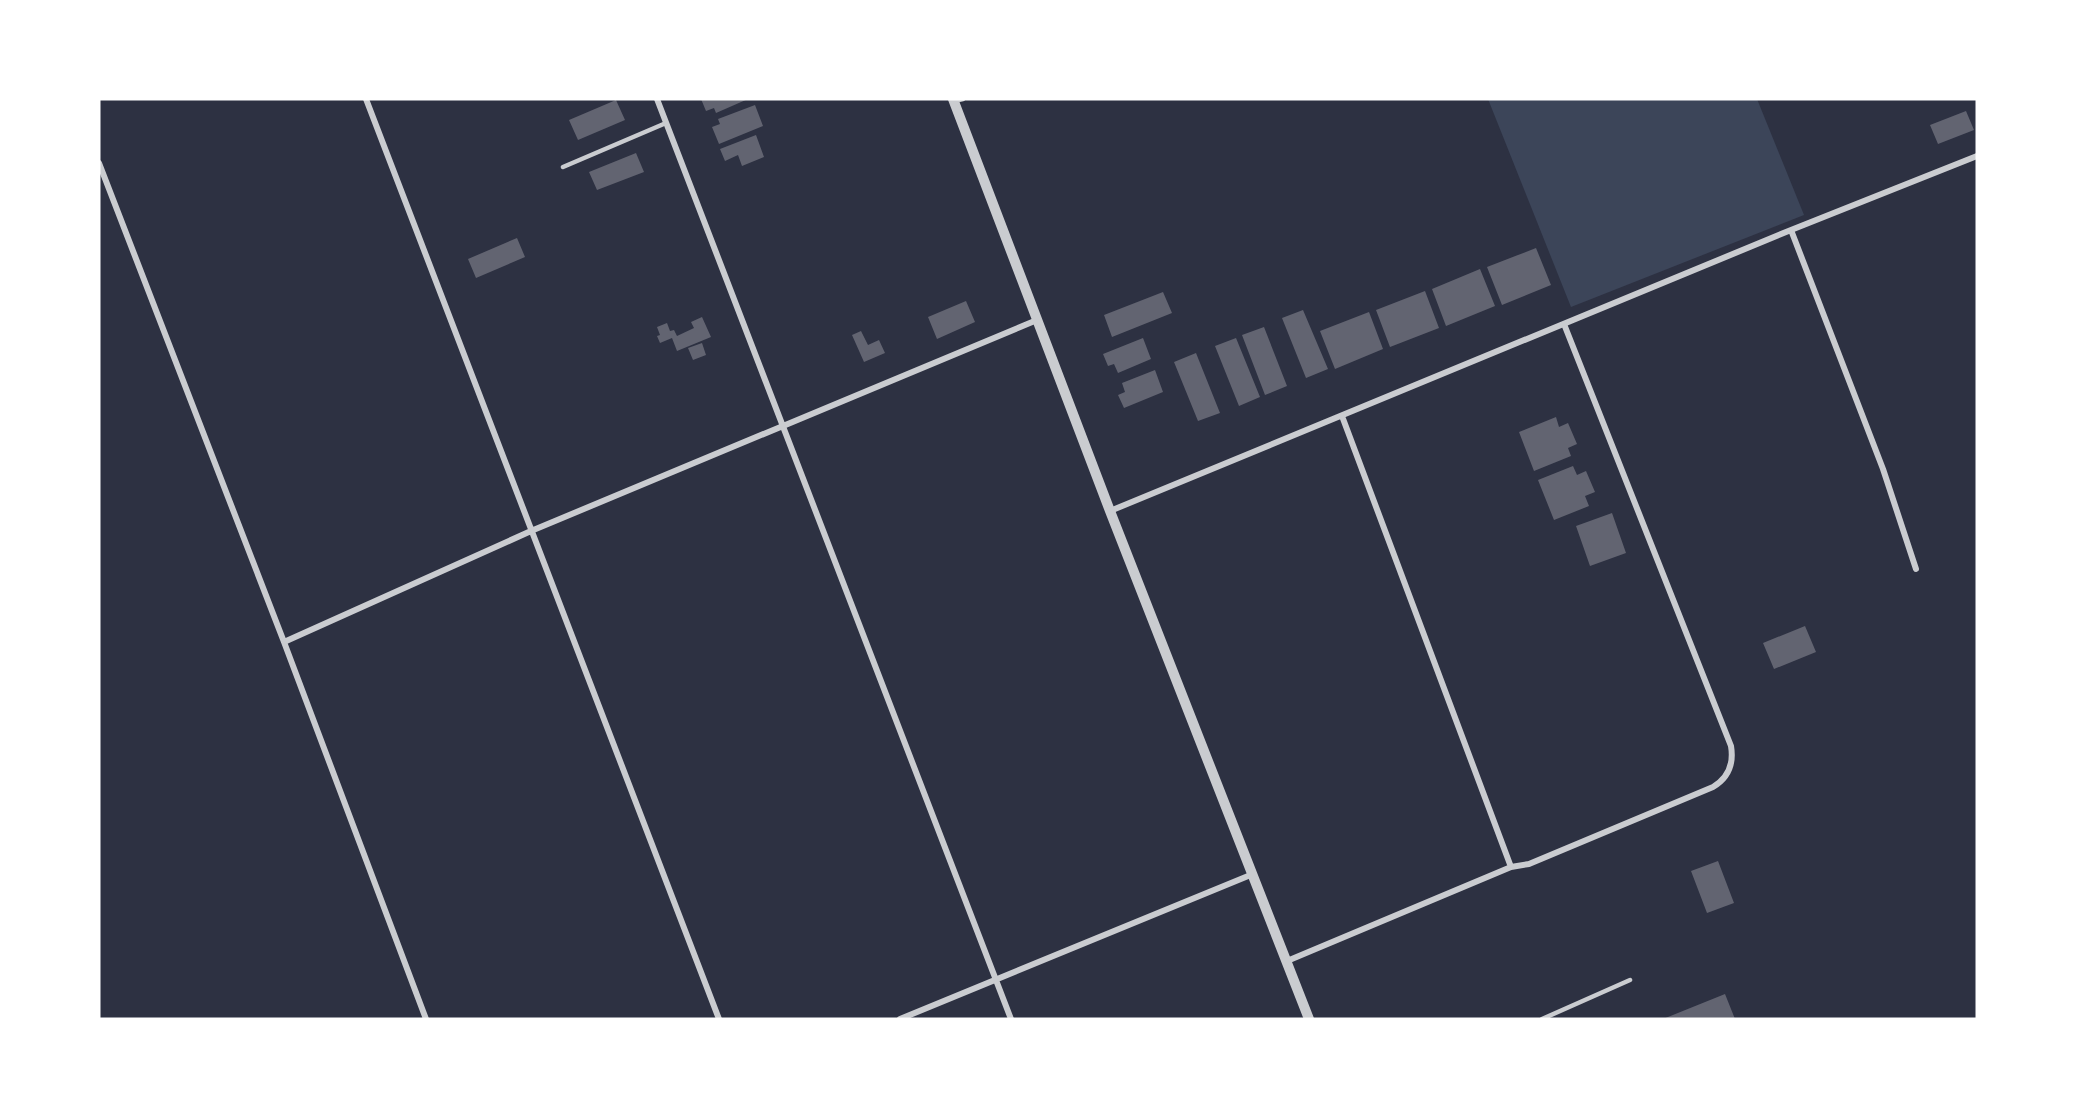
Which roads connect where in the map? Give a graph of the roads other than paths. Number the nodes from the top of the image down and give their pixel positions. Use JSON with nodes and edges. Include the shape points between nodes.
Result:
{"nodes":[{"id":1,"x":366,"y":99,"type":"edge"},
{"id":2,"x":657,"y":99,"type":"edge"},
{"id":3,"x":957,"y":100,"type":"edge"},
{"id":4,"x":666,"y":123,"type":"junction"},
{"id":5,"x":1977,"y":156,"type":"edge"},
{"id":6,"x":99,"y":163,"type":"edge"},
{"id":7,"x":563,"y":167,"type":"dead end"},
{"id":8,"x":1791,"y":230,"type":"junction"},
{"id":9,"x":1037,"y":320,"type":"junction"},
{"id":10,"x":1564,"y":324,"type":"junction"},
{"id":11,"x":1342,"y":416,"type":"junction"},
{"id":12,"x":782,"y":426,"type":"junction"},
{"id":13,"x":1110,"y":511,"type":"junction"},
{"id":14,"x":531,"y":531,"type":"junction"},
{"id":15,"x":1916,"y":569,"type":"dead end"},
{"id":16,"x":284,"y":642,"type":"junction"},
{"id":17,"x":1511,"y":867,"type":"junction"},
{"id":18,"x":1252,"y":874,"type":"junction"},
{"id":19,"x":1287,"y":961,"type":"junction"},
{"id":20,"x":995,"y":979,"type":"junction"},
{"id":21,"x":1630,"y":980,"type":"dead end"},
{"id":22,"x":426,"y":1019,"type":"edge"},
{"id":23,"x":719,"y":1019,"type":"edge"},
{"id":24,"x":900,"y":1019,"type":"edge"},
{"id":25,"x":1011,"y":1019,"type":"edge"},
{"id":26,"x":1309,"y":1019,"type":"edge"},
{"id":27,"x":1542,"y":1019,"type":"edge"}],
"edges":[{"from":1,"to":14,"type":"street"},
{"from":2,"to":4,"type":"street"},
{"from":3,"to":9,"type":"street"},
{"from":4,"to":7,"type":"lane"},
{"from":4,"to":12,"type":"street"},
{"from":5,"to":8,"type":"street"},
{"from":6,"to":16,"type":"street"},
{"from":8,"to":10,"type":"street"},
{"from":8,"to":15,"type":"street","via":[[1883,469]]},
{"from":9,"to":12,"type":"street"},
{"from":9,"to":13,"type":"street"},
{"from":10,"to":11,"type":"street"},
{"from":10,"to":17,"type":"street","via":[[1731,746],[1732,757],[1728,772],[1713,787],[1529,864]]},
{"from":11,"to":13,"type":"street"},
{"from":11,"to":17,"type":"street"},
{"from":12,"to":14,"type":"street"},
{"from":12,"to":20,"type":"street"},
{"from":13,"to":18,"type":"street"},
{"from":14,"to":16,"type":"street"},
{"from":14,"to":23,"type":"street"},
{"from":16,"to":22,"type":"street"},
{"from":17,"to":19,"type":"street"},
{"from":18,"to":19,"type":"street"},
{"from":18,"to":20,"type":"street"},
{"from":19,"to":26,"type":"street"},
{"from":20,"to":24,"type":"street"},
{"from":20,"to":25,"type":"street"},
{"from":21,"to":27,"type":"lane"}]}
